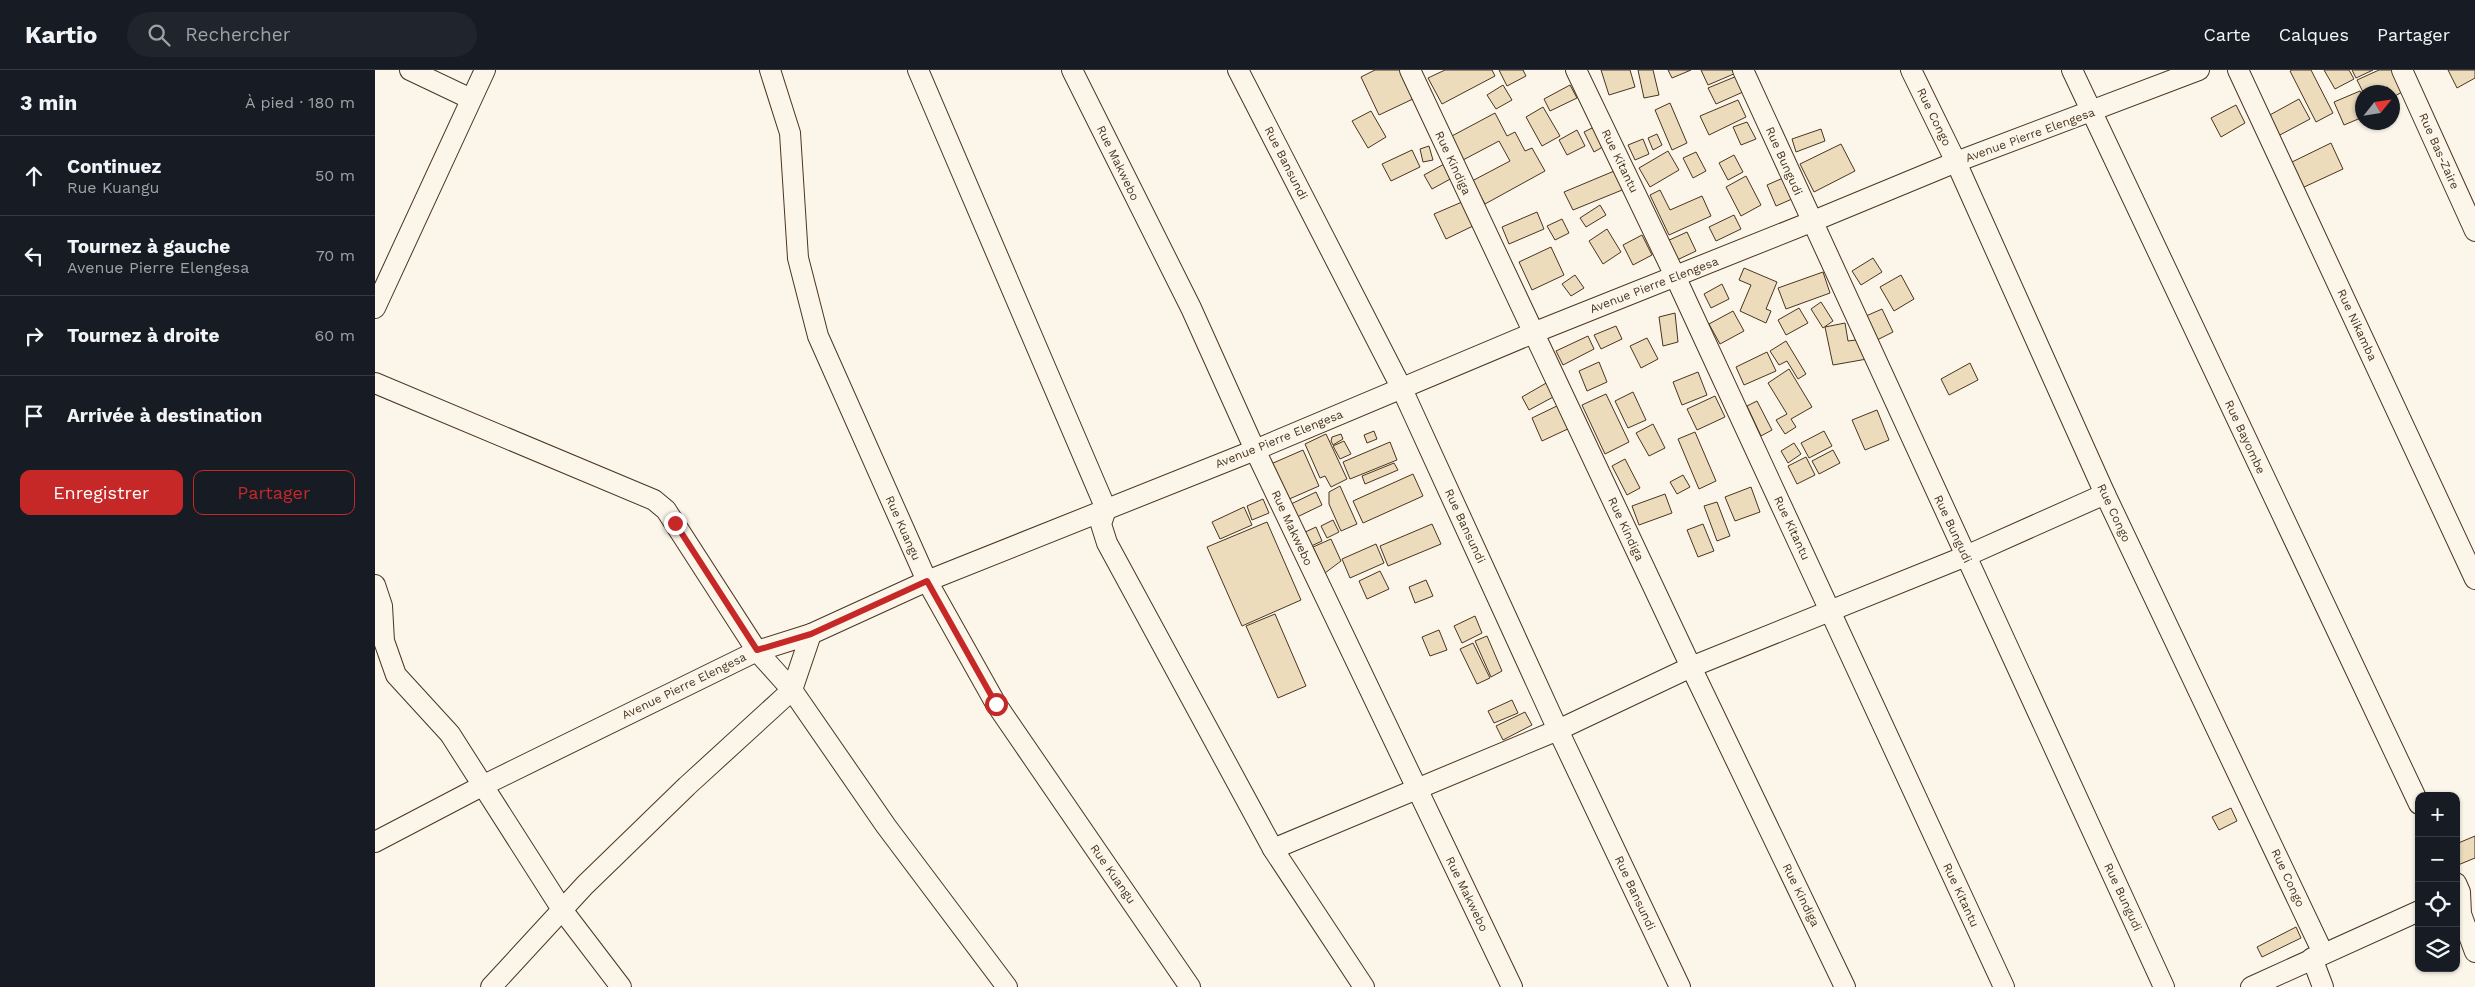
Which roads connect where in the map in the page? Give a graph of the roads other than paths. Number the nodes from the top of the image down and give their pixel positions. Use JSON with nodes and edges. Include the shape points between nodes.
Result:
{"nodes":[{"id":1,"x":410,"y":70,"type":"edge"},
{"id":2,"x":485,"y":70,"type":"edge"},
{"id":3,"x":770,"y":70,"type":"edge"},
{"id":4,"x":918,"y":70,"type":"edge"},
{"id":5,"x":1072,"y":70,"type":"edge"},
{"id":6,"x":1238,"y":70,"type":"edge"},
{"id":7,"x":1410,"y":70,"type":"edge"},
{"id":8,"x":1576,"y":70,"type":"edge"},
{"id":9,"x":1743,"y":70,"type":"edge"},
{"id":10,"x":1911,"y":70,"type":"edge"},
{"id":11,"x":2072,"y":70,"type":"edge"},
{"id":12,"x":2199,"y":70,"type":"edge"},
{"id":13,"x":2238,"y":70,"type":"edge"},
{"id":14,"x":2402,"y":70,"type":"edge"},
{"id":15,"x":471,"y":99,"type":"junction"},
{"id":16,"x":2091,"y":112,"type":"junction"},
{"id":17,"x":1956,"y":162,"type":"junction"},
{"id":18,"x":1811,"y":222,"type":"junction"},
{"id":19,"x":2475,"y":231,"type":"edge"},
{"id":20,"x":1675,"y":276,"type":"junction"},
{"id":21,"x":375,"y":308,"type":"edge"},
{"id":22,"x":1533,"y":333,"type":"junction"},
{"id":23,"x":375,"y":383,"type":"edge"},
{"id":24,"x":1402,"y":389,"type":"junction"},
{"id":25,"x":1255,"y":450,"type":"junction"},
{"id":26,"x":2105,"y":494,"type":"junction"},
{"id":27,"x":1107,"y":509,"type":"junction"},
{"id":28,"x":1966,"y":556,"type":"junction"},
{"id":29,"x":2475,"y":579,"type":"edge"},
{"id":30,"x":927,"y":581,"type":"junction"},
{"id":31,"x":375,"y":585,"type":"edge"},
{"id":32,"x":1830,"y":610,"type":"junction"},
{"id":33,"x":811,"y":634,"type":"junction"},
{"id":34,"x":757,"y":650,"type":"junction"},
{"id":35,"x":1691,"y":667,"type":"junction"},
{"id":36,"x":792,"y":690,"type":"junction"},
{"id":37,"x":1558,"y":730,"type":"junction"},
{"id":38,"x":482,"y":786,"type":"junction"},
{"id":39,"x":1416,"y":788,"type":"junction"},
{"id":40,"x":2415,"y":796,"type":"edge"},
{"id":41,"x":377,"y":839,"type":"edge"},
{"id":42,"x":1273,"y":849,"type":"junction"},
{"id":43,"x":2462,"y":889,"type":"edge"},
{"id":44,"x":563,"y":911,"type":"junction"},
{"id":45,"x":2415,"y":913,"type":"edge"},
{"id":46,"x":2475,"y":952,"type":"edge"},
{"id":47,"x":2318,"y":955,"type":"junction"},
{"id":48,"x":491,"y":987,"type":"edge"},
{"id":49,"x":621,"y":987,"type":"edge"},
{"id":50,"x":1007,"y":987,"type":"edge"},
{"id":51,"x":1190,"y":987,"type":"edge"},
{"id":52,"x":1364,"y":987,"type":"edge"},
{"id":53,"x":1512,"y":987,"type":"edge"},
{"id":54,"x":1680,"y":987,"type":"edge"},
{"id":55,"x":1845,"y":987,"type":"edge"},
{"id":56,"x":2004,"y":987,"type":"edge"},
{"id":57,"x":2164,"y":987,"type":"edge"},
{"id":58,"x":2251,"y":987,"type":"edge"},
{"id":59,"x":2323,"y":987,"type":"edge"}],
"edges":[{"from":1,"to":15,"type":"street"},
{"from":2,"to":15,"type":"street"},
{"from":3,"to":30,"type":"street","name":"Rue Kuangu","via":[[790,133],[798,258],[818,336]]},
{"from":4,"to":27,"type":"street"},
{"from":5,"to":25,"type":"street","name":"Rue Makwebo","via":[[1191,308]]},
{"from":6,"to":24,"type":"street","name":"Rue Bansundi"},
{"from":7,"to":22,"type":"street","name":"Rue Kindiga"},
{"from":8,"to":20,"type":"street","name":"Rue Kitantu"},
{"from":9,"to":18,"type":"street","name":"Rue Bungudi"},
{"from":10,"to":17,"type":"street","name":"Rue Congo"},
{"from":11,"to":16,"type":"street","name":"Rue Bayombe"},
{"from":12,"to":16,"type":"street","name":"Avenue Pierre Elengesa"},
{"from":13,"to":29,"type":"street","name":"Rue Nikamba"},
{"from":14,"to":19,"type":"street","name":"Rue Bas-Zaire"},
{"from":15,"to":21,"type":"street"},
{"from":16,"to":17,"type":"street","name":"Avenue Pierre Elengesa"},
{"from":16,"to":40,"type":"street","name":"Rue Bayombe"},
{"from":17,"to":18,"type":"street","name":"Avenue Pierre Elengesa"},
{"from":17,"to":26,"type":"street","name":"Rue Congo"},
{"from":18,"to":20,"type":"street","name":"Avenue Pierre Elengesa"},
{"from":18,"to":28,"type":"street","name":"Rue Bungudi"},
{"from":20,"to":22,"type":"street","name":"Avenue Pierre Elengesa"},
{"from":20,"to":32,"type":"street","name":"Rue Kitantu"},
{"from":22,"to":24,"type":"street","name":"Avenue Pierre Elengesa"},
{"from":22,"to":35,"type":"street","name":"Rue Kindiga"},
{"from":23,"to":34,"type":"street","via":[[654,500],[675,523]]},
{"from":24,"to":25,"type":"street","name":"Avenue Pierre Elengesa"},
{"from":24,"to":37,"type":"street","name":"Rue Bansundi"},
{"from":25,"to":27,"type":"street","name":"Avenue Pierre Elengesa"},
{"from":25,"to":39,"type":"street","name":"Rue Makwebo"},
{"from":26,"to":28,"type":"street"},
{"from":26,"to":47,"type":"street","name":"Rue Congo"},
{"from":27,"to":30,"type":"street","name":"Avenue Pierre Elengesa"},
{"from":27,"to":42,"type":"street","via":[[1101,524],[1107,543]]},
{"from":28,"to":32,"type":"street"},
{"from":28,"to":57,"type":"street","name":"Rue Bungudi"},
{"from":30,"to":33,"type":"street","name":"Avenue Pierre Elengesa"},
{"from":30,"to":51,"type":"street","name":"Rue Kuangu","via":[[996,704]]},
{"from":31,"to":38,"type":"street","via":[[382,606],[384,641],[396,675],[450,734]]},
{"from":32,"to":35,"type":"street"},
{"from":32,"to":56,"type":"street","name":"Rue Kitantu"},
{"from":33,"to":34,"type":"street","name":"Avenue Pierre Elengesa"},
{"from":33,"to":36,"type":"street"},
{"from":34,"to":36,"type":"street"},
{"from":34,"to":38,"type":"street","name":"Avenue Pierre Elengesa"},
{"from":35,"to":37,"type":"street"},
{"from":35,"to":55,"type":"street","name":"Rue Kindiga"},
{"from":36,"to":44,"type":"street","via":[[687,786],[573,897]]},
{"from":36,"to":50,"type":"street","via":[[887,826]]},
{"from":37,"to":39,"type":"street"},
{"from":37,"to":54,"type":"street","name":"Rue Bansundi"},
{"from":38,"to":41,"type":"street","name":"Avenue Pierre Elengesa"},
{"from":38,"to":44,"type":"street"},
{"from":39,"to":42,"type":"street"},
{"from":39,"to":53,"type":"street","name":"Rue Makwebo"},
{"from":42,"to":52,"type":"street"},
{"from":43,"to":46,"type":"street","via":[[2461,914]]},
{"from":44,"to":48,"type":"street"},
{"from":44,"to":49,"type":"street"},
{"from":45,"to":47,"type":"street"},
{"from":47,"to":58,"type":"street"},
{"from":47,"to":59,"type":"street","name":"Rue Congo"}]}
